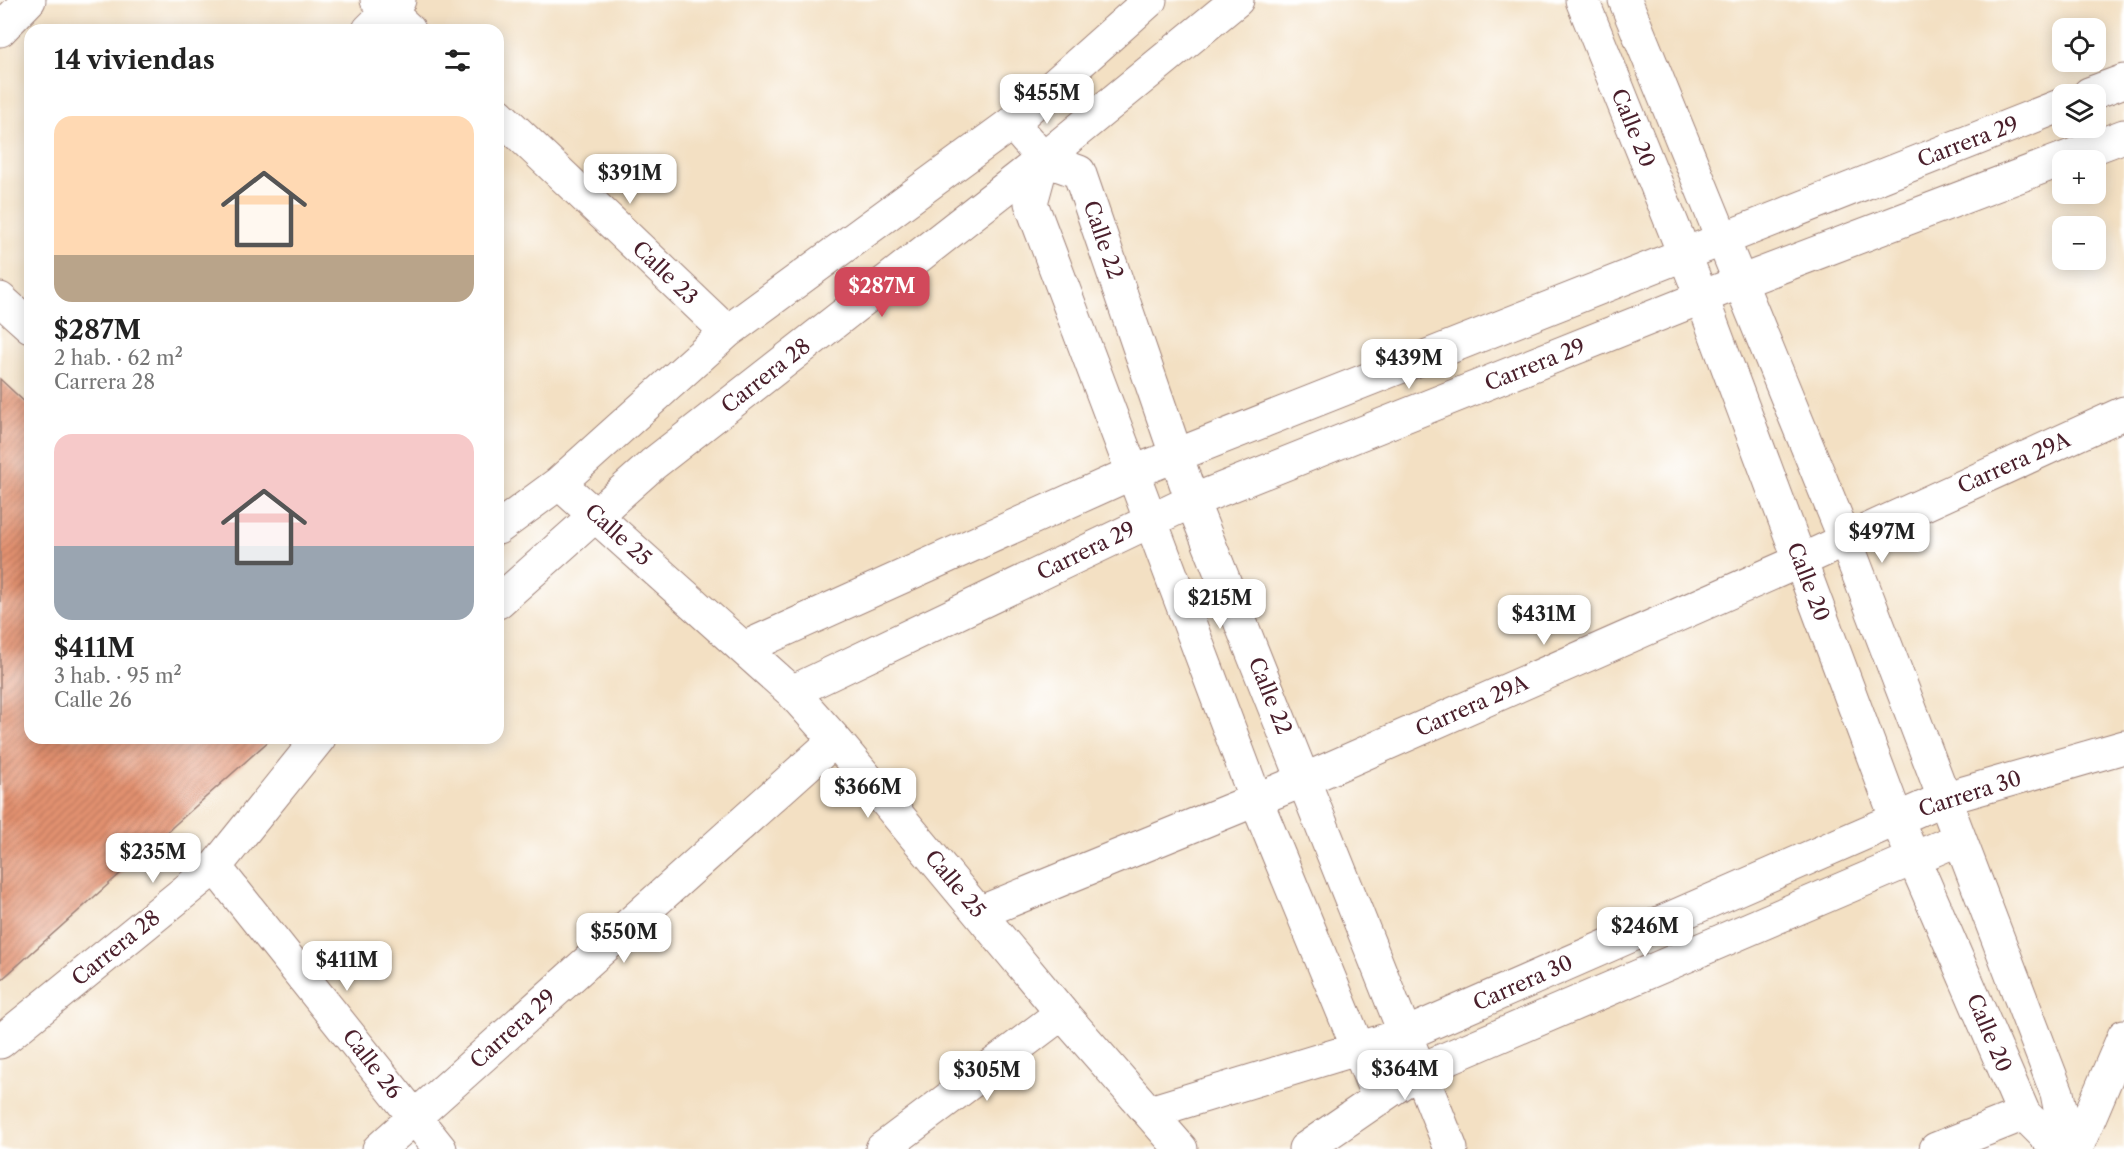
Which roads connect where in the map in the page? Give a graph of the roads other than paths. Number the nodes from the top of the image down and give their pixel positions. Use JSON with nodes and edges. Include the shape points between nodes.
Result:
{"nodes":[{"id":1,"x":29,"y":0,"type":"edge"},
{"id":2,"x":1150,"y":0,"type":"edge"},
{"id":3,"x":1237,"y":0,"type":"edge"},
{"id":4,"x":1582,"y":0,"type":"edge"},
{"id":5,"x":1625,"y":0,"type":"edge"},
{"id":6,"x":0,"y":30,"type":"edge"},
{"id":7,"x":2124,"y":81,"type":"edge"},
{"id":8,"x":2106,"y":88,"type":"edge"},
{"id":9,"x":2052,"y":109,"type":"edge"},
{"id":10,"x":504,"y":120,"type":"edge"},
{"id":11,"x":1012,"y":123,"type":"junction"},
{"id":12,"x":2124,"y":136,"type":"edge"},
{"id":13,"x":1043,"y":159,"type":"junction"},
{"id":14,"x":1721,"y":238,"type":"junction"},
{"id":15,"x":1684,"y":254,"type":"junction"},
{"id":16,"x":1740,"y":282,"type":"junction"},
{"id":17,"x":1702,"y":298,"type":"junction"},
{"id":18,"x":0,"y":299,"type":"edge"},
{"id":19,"x":24,"y":321,"type":"edge"},
{"id":20,"x":727,"y":332,"type":"junction"},
{"id":21,"x":2124,"y":413,"type":"edge"},
{"id":22,"x":1177,"y":456,"type":"junction"},
{"id":23,"x":1134,"y":472,"type":"junction"},
{"id":24,"x":559,"y":483,"type":"junction"},
{"id":25,"x":1192,"y":501,"type":"junction"},
{"id":26,"x":596,"y":513,"type":"junction"},
{"id":27,"x":1151,"y":519,"type":"junction"},
{"id":28,"x":504,"y":524,"type":"edge"},
{"id":29,"x":1845,"y":539,"type":"junction"},
{"id":30,"x":1800,"y":561,"type":"junction"},
{"id":31,"x":504,"y":597,"type":"edge"},
{"id":32,"x":744,"y":648,"type":"junction"},
{"id":33,"x":792,"y":692,"type":"junction"},
{"id":34,"x":835,"y":740,"type":"junction"},
{"id":35,"x":314,"y":744,"type":"edge"},
{"id":36,"x":2124,"y":747,"type":"edge"},
{"id":37,"x":1304,"y":780,"type":"junction"},
{"id":38,"x":1943,"y":799,"type":"junction"},
{"id":39,"x":1256,"y":800,"type":"junction"},
{"id":40,"x":1897,"y":820,"type":"junction"},
{"id":41,"x":1959,"y":839,"type":"junction"},
{"id":42,"x":1915,"y":859,"type":"junction"},
{"id":43,"x":215,"y":867,"type":"junction"},
{"id":44,"x":979,"y":913,"type":"junction"},
{"id":45,"x":1062,"y":1013,"type":"junction"},
{"id":46,"x":1407,"y":1034,"type":"junction"},
{"id":47,"x":2124,"y":1036,"type":"edge"},
{"id":48,"x":0,"y":1042,"type":"edge"},
{"id":49,"x":1359,"y":1048,"type":"junction"},
{"id":50,"x":1420,"y":1070,"type":"junction"},
{"id":51,"x":1379,"y":1099,"type":"junction"},
{"id":52,"x":1150,"y":1112,"type":"junction"},
{"id":53,"x":2024,"y":1114,"type":"junction"},
{"id":54,"x":414,"y":1118,"type":"junction"},
{"id":55,"x":379,"y":1149,"type":"edge"},
{"id":56,"x":440,"y":1149,"type":"edge"},
{"id":57,"x":882,"y":1149,"type":"edge"},
{"id":58,"x":1181,"y":1149,"type":"edge"},
{"id":59,"x":1305,"y":1149,"type":"edge"},
{"id":60,"x":1451,"y":1149,"type":"edge"},
{"id":61,"x":1936,"y":1149,"type":"edge"},
{"id":62,"x":2059,"y":1149,"type":"edge"},
{"id":63,"x":2068,"y":1149,"type":"edge"},
{"id":64,"x":2076,"y":1149,"type":"edge"}],
"edges":[{"from":1,"to":6,"type":"street"},
{"from":2,"to":11,"type":"street"},
{"from":3,"to":13,"type":"street","name":"Carrera 28"},
{"from":4,"to":15,"type":"street","name":"Calle 20"},
{"from":5,"to":14,"type":"street","name":"Calle 20"},
{"from":7,"to":8,"type":"street"},
{"from":9,"to":14,"type":"street","name":"Carrera 29"},
{"from":10,"to":20,"type":"street","name":"Calle 23"},
{"from":11,"to":13,"type":"street"},
{"from":11,"to":20,"type":"street"},
{"from":12,"to":16,"type":"street","name":"Carrera 29"},
{"from":13,"to":22,"type":"street","name":"Calle 22","via":[[1079,171]]},
{"from":13,"to":23,"type":"street","via":[[1031,203]]},
{"from":13,"to":26,"type":"street","name":"Carrera 28","via":[[653,464]]},
{"from":14,"to":15,"type":"street","name":"Carrera 29"},
{"from":14,"to":16,"type":"street","name":"Calle 20"},
{"from":15,"to":17,"type":"street","name":"Calle 20"},
{"from":15,"to":22,"type":"street","name":"Carrera 29"},
{"from":16,"to":17,"type":"street","name":"Carrera 29"},
{"from":16,"to":29,"type":"street","name":"Calle 20"},
{"from":17,"to":25,"type":"street","name":"Carrera 29"},
{"from":17,"to":30,"type":"street","name":"Calle 20"},
{"from":18,"to":19,"type":"street"},
{"from":20,"to":24,"type":"street"},
{"from":21,"to":29,"type":"street","name":"Carrera 29A"},
{"from":22,"to":23,"type":"street","name":"Carrera 29"},
{"from":22,"to":25,"type":"street","name":"Calle 22"},
{"from":23,"to":27,"type":"street"},
{"from":23,"to":32,"type":"street","name":"Carrera 29"},
{"from":24,"to":26,"type":"street","name":"Calle 25"},
{"from":24,"to":28,"type":"street"},
{"from":25,"to":27,"type":"street","name":"Carrera 29"},
{"from":25,"to":37,"type":"street","name":"Calle 22"},
{"from":26,"to":31,"type":"street","name":"Carrera 28"},
{"from":26,"to":32,"type":"street","name":"Calle 25"},
{"from":27,"to":33,"type":"street","name":"Carrera 29"},
{"from":27,"to":39,"type":"street"},
{"from":29,"to":30,"type":"street","name":"Carrera 29A"},
{"from":29,"to":38,"type":"street","name":"Calle 20"},
{"from":30,"to":37,"type":"street","name":"Carrera 29A"},
{"from":30,"to":40,"type":"street","name":"Calle 20"},
{"from":32,"to":33,"type":"street","name":"Calle 25"},
{"from":33,"to":34,"type":"street","name":"Calle 25"},
{"from":34,"to":44,"type":"street","name":"Calle 25"},
{"from":34,"to":54,"type":"street","name":"Carrera 29"},
{"from":35,"to":43,"type":"street","name":"Carrera 28"},
{"from":36,"to":38,"type":"street","name":"Carrera 30"},
{"from":37,"to":39,"type":"street","name":"Carrera 29A"},
{"from":37,"to":46,"type":"street","name":"Calle 22"},
{"from":38,"to":40,"type":"street","name":"Carrera 30"},
{"from":38,"to":41,"type":"street","name":"Calle 20"},
{"from":39,"to":44,"type":"street","name":"Carrera 29A"},
{"from":39,"to":49,"type":"street"},
{"from":40,"to":42,"type":"street","name":"Calle 20"},
{"from":40,"to":46,"type":"street","name":"Carrera 30"},
{"from":41,"to":42,"type":"street","name":"Carrera 30"},
{"from":41,"to":63,"type":"street","name":"Calle 20","via":[[2057,1093]]},
{"from":42,"to":50,"type":"street","name":"Carrera 30"},
{"from":42,"to":53,"type":"street","name":"Calle 20"},
{"from":43,"to":48,"type":"street","name":"Carrera 28"},
{"from":43,"to":54,"type":"street","name":"Calle 26"},
{"from":44,"to":45,"type":"street","name":"Calle 25"},
{"from":45,"to":52,"type":"street","name":"Calle 25"},
{"from":45,"to":57,"type":"street"},
{"from":46,"to":49,"type":"street","name":"Carrera 30"},
{"from":46,"to":50,"type":"street","name":"Calle 22"},
{"from":47,"to":64,"type":"street"},
{"from":49,"to":51,"type":"street"},
{"from":49,"to":52,"type":"street","name":"Carrera 30"},
{"from":50,"to":51,"type":"street","name":"Carrera 30"},
{"from":50,"to":60,"type":"street","name":"Calle 22"},
{"from":51,"to":59,"type":"street","name":"Carrera 30"},
{"from":52,"to":58,"type":"street","name":"Calle 25"},
{"from":53,"to":61,"type":"street"},
{"from":53,"to":62,"type":"street","name":"Calle 20"},
{"from":54,"to":55,"type":"street","name":"Carrera 29"},
{"from":54,"to":56,"type":"street","name":"Calle 26"}]}
